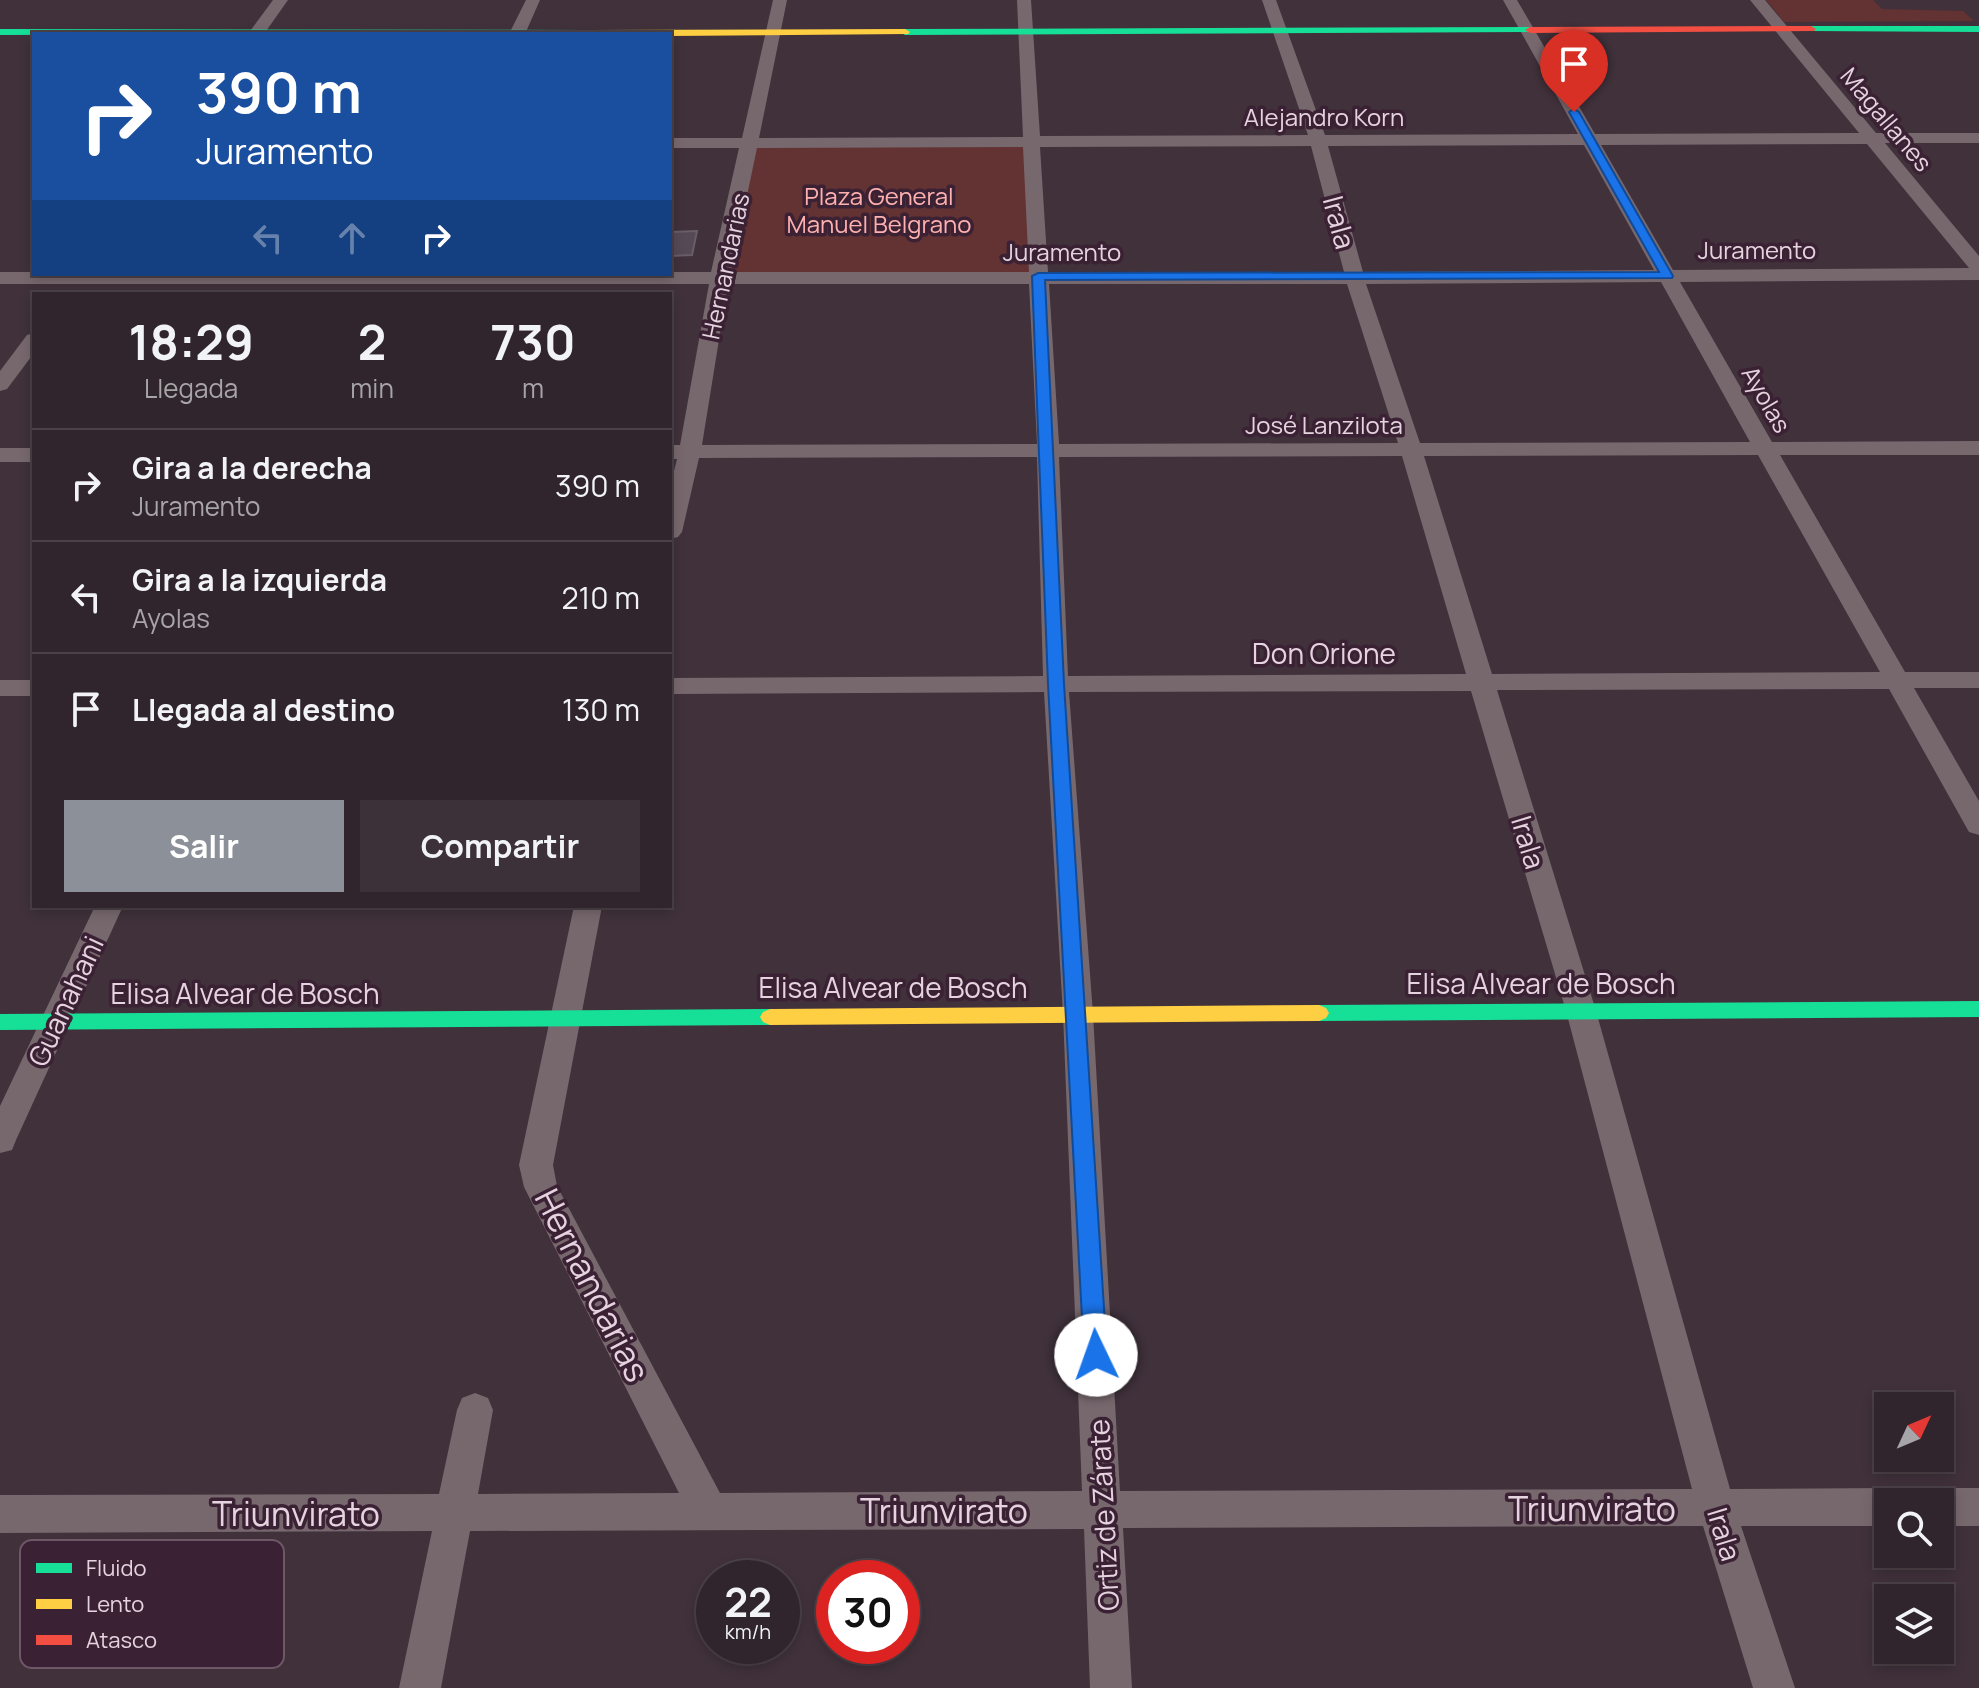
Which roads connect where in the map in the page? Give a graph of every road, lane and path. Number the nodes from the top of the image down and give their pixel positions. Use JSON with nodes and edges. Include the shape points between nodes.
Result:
{"nodes":[{"id":1,"x":281,"y":0,"type":"edge"},
{"id":2,"x":533,"y":0,"type":"edge"},
{"id":3,"x":780,"y":0,"type":"edge"},
{"id":4,"x":1024,"y":0,"type":"edge"},
{"id":5,"x":1269,"y":0,"type":"edge"},
{"id":6,"x":1510,"y":0,"type":"edge"},
{"id":7,"x":1757,"y":0,"type":"edge"},
{"id":8,"x":72,"y":10,"type":"dead end"},
{"id":9,"x":1979,"y":29,"type":"edge"},
{"id":10,"x":1528,"y":30,"type":"junction"},
{"id":11,"x":1782,"y":30,"type":"junction"},
{"id":12,"x":63,"y":31,"type":"junction"},
{"id":13,"x":1279,"y":31,"type":"junction"},
{"id":14,"x":0,"y":32,"type":"edge"},
{"id":15,"x":127,"y":32,"type":"edge"},
{"id":16,"x":257,"y":32,"type":"edge"},
{"id":17,"x":519,"y":32,"type":"edge"},
{"id":18,"x":774,"y":32,"type":"junction"},
{"id":19,"x":1026,"y":32,"type":"junction"},
{"id":20,"x":672,"y":33,"type":"edge"},
{"id":21,"x":1872,"y":138,"type":"junction"},
{"id":22,"x":1979,"y":138,"type":"edge"},
{"id":23,"x":1589,"y":139,"type":"junction"},
{"id":24,"x":1318,"y":140,"type":"junction"},
{"id":25,"x":1032,"y":142,"type":"junction"},
{"id":26,"x":672,"y":143,"type":"edge"},
{"id":27,"x":751,"y":143,"type":"junction"},
{"id":28,"x":1979,"y":268,"type":"edge"},
{"id":29,"x":1979,"y":274,"type":"edge"},
{"id":30,"x":1038,"y":276,"type":"junction"},
{"id":31,"x":1667,"y":276,"type":"junction"},
{"id":32,"x":720,"y":277,"type":"junction"},
{"id":33,"x":0,"y":278,"type":"edge"},
{"id":34,"x":1355,"y":278,"type":"junction"},
{"id":35,"x":402,"y":281,"type":"edge"},
{"id":36,"x":75,"y":282,"type":"edge"},
{"id":37,"x":32,"y":342,"type":"edge"},
{"id":38,"x":0,"y":385,"type":"edge"},
{"id":39,"x":1765,"y":448,"type":"junction"},
{"id":40,"x":1979,"y":448,"type":"edge"},
{"id":41,"x":1411,"y":449,"type":"junction"},
{"id":42,"x":1048,"y":451,"type":"junction"},
{"id":43,"x":680,"y":452,"type":"edge"},
{"id":44,"x":0,"y":455,"type":"edge"},
{"id":45,"x":32,"y":455,"type":"edge"},
{"id":46,"x":672,"y":516,"type":"edge"},
{"id":47,"x":1897,"y":680,"type":"junction"},
{"id":48,"x":1979,"y":680,"type":"edge"},
{"id":49,"x":1480,"y":682,"type":"junction"},
{"id":50,"x":1056,"y":684,"type":"junction"},
{"id":51,"x":672,"y":686,"type":"edge"},
{"id":52,"x":0,"y":688,"type":"edge"},
{"id":53,"x":32,"y":688,"type":"edge"},
{"id":54,"x":1979,"y":825,"type":"edge"},
{"id":55,"x":108,"y":908,"type":"edge"},
{"id":56,"x":588,"y":908,"type":"edge"},
{"id":57,"x":1979,"y":1009,"type":"edge"},
{"id":58,"x":1581,"y":1011,"type":"junction"},
{"id":59,"x":1078,"y":1014,"type":"junction"},
{"id":60,"x":565,"y":1017,"type":"junction"},
{"id":61,"x":0,"y":1022,"type":"edge"},
{"id":62,"x":55,"y":1022,"type":"junction"},
{"id":63,"x":0,"y":1140,"type":"edge"},
{"id":64,"x":475,"y":1410,"type":"dead end"},
{"id":65,"x":1874,"y":1507,"type":"edge"},
{"id":66,"x":1954,"y":1507,"type":"edge"},
{"id":67,"x":1979,"y":1507,"type":"edge"},
{"id":68,"x":1716,"y":1508,"type":"junction"},
{"id":69,"x":1104,"y":1510,"type":"junction"},
{"id":70,"x":709,"y":1511,"type":"junction"},
{"id":71,"x":455,"y":1512,"type":"junction"},
{"id":72,"x":0,"y":1514,"type":"edge"},
{"id":73,"x":420,"y":1688,"type":"edge"},
{"id":74,"x":1111,"y":1688,"type":"edge"},
{"id":75,"x":1774,"y":1688,"type":"edge"}],
"edges":[{"from":1,"to":16,"type":"street"},
{"from":2,"to":17,"type":"street"},
{"from":3,"to":18,"type":"street","name":"Hernandarias"},
{"from":4,"to":19,"type":"street","name":"Ortiz de Zárate"},
{"from":5,"to":13,"type":"street","name":"Irala"},
{"from":6,"to":10,"type":"street","name":"Ayolas"},
{"from":7,"to":11,"type":"street","name":"Magallanes"},
{"from":8,"to":12,"type":"street"},
{"from":9,"to":11,"type":"street"},
{"from":10,"to":11,"type":"street"},
{"from":10,"to":13,"type":"street"},
{"from":10,"to":23,"type":"street","name":"Ayolas"},
{"from":11,"to":21,"type":"street","name":"Magallanes"},
{"from":12,"to":14,"type":"street"},
{"from":12,"to":15,"type":"street"},
{"from":13,"to":19,"type":"street"},
{"from":13,"to":24,"type":"street","name":"Irala"},
{"from":18,"to":19,"type":"street"},
{"from":18,"to":20,"type":"street"},
{"from":18,"to":27,"type":"street","name":"Hernandarias"},
{"from":19,"to":25,"type":"street","name":"Ortiz de Zárate"},
{"from":21,"to":22,"type":"street","name":"Alejandro Korn"},
{"from":21,"to":23,"type":"street","name":"Alejandro Korn"},
{"from":21,"to":28,"type":"street","name":"Magallanes"},
{"from":23,"to":24,"type":"street","name":"Alejandro Korn"},
{"from":23,"to":31,"type":"street","name":"Ayolas"},
{"from":24,"to":25,"type":"street","name":"Alejandro Korn"},
{"from":24,"to":34,"type":"street","name":"Irala"},
{"from":25,"to":27,"type":"street","name":"Alejandro Korn"},
{"from":25,"to":30,"type":"street","name":"Ortiz de Zárate"},
{"from":26,"to":27,"type":"street","name":"Alejandro Korn"},
{"from":27,"to":32,"type":"street","name":"Hernandarias"},
{"from":29,"to":31,"type":"street","name":"Juramento"},
{"from":30,"to":32,"type":"street","name":"Juramento"},
{"from":30,"to":34,"type":"street","name":"Juramento"},
{"from":30,"to":42,"type":"street","name":"Ortiz de Zárate"},
{"from":31,"to":34,"type":"street","name":"Juramento"},
{"from":31,"to":39,"type":"street","name":"Ayolas"},
{"from":32,"to":35,"type":"street","name":"Juramento"},
{"from":32,"to":43,"type":"street","name":"Hernandarias"},
{"from":33,"to":36,"type":"street","name":"Juramento"},
{"from":34,"to":41,"type":"street","name":"Irala"},
{"from":35,"to":36,"type":"street","name":"Juramento"},
{"from":37,"to":38,"type":"street"},
{"from":39,"to":40,"type":"street","name":"José Lanzilota"},
{"from":39,"to":41,"type":"street","name":"José Lanzilota"},
{"from":39,"to":47,"type":"street","name":"Ayolas"},
{"from":41,"to":42,"type":"street","name":"José Lanzilota"},
{"from":41,"to":49,"type":"street","name":"Irala"},
{"from":42,"to":43,"type":"street","name":"José Lanzilota"},
{"from":42,"to":50,"type":"street","name":"Ortiz de Zárate"},
{"from":43,"to":46,"type":"street","name":"Hernandarias"},
{"from":44,"to":45,"type":"street"},
{"from":47,"to":48,"type":"street","name":"Don Orione"},
{"from":47,"to":49,"type":"street","name":"Don Orione"},
{"from":47,"to":54,"type":"street","name":"Ayolas"},
{"from":49,"to":50,"type":"street","name":"Don Orione"},
{"from":49,"to":58,"type":"street","name":"Irala"},
{"from":50,"to":51,"type":"street","name":"Don Orione"},
{"from":50,"to":59,"type":"street","name":"Ortiz de Zárate"},
{"from":52,"to":53,"type":"street"},
{"from":55,"to":62,"type":"street","name":"Guanahani"},
{"from":56,"to":60,"type":"street","name":"Hernandarias"},
{"from":57,"to":58,"type":"street","name":"Elisa Alvear de Bosch"},
{"from":58,"to":59,"type":"street","name":"Elisa Alvear de Bosch"},
{"from":58,"to":68,"type":"street","name":"Irala"},
{"from":59,"to":60,"type":"street","name":"Elisa Alvear de Bosch"},
{"from":59,"to":69,"type":"street","name":"Ortiz de Zárate"},
{"from":60,"to":62,"type":"street","name":"Elisa Alvear de Bosch"},
{"from":60,"to":70,"type":"street","name":"Hernandarias","via":[[536,1165],[541,1187]]},
{"from":61,"to":62,"type":"street","name":"Elisa Alvear de Bosch"},
{"from":62,"to":63,"type":"street","name":"Guanahani"},
{"from":64,"to":71,"type":"street"},
{"from":65,"to":68,"type":"street","name":"Triunvirato"},
{"from":66,"to":67,"type":"street"},
{"from":68,"to":69,"type":"street","name":"Triunvirato"},
{"from":68,"to":75,"type":"street","name":"Irala"},
{"from":69,"to":70,"type":"street","name":"Triunvirato"},
{"from":69,"to":74,"type":"street","name":"Ortiz de Zárate"},
{"from":70,"to":71,"type":"street","name":"Triunvirato"},
{"from":71,"to":72,"type":"street","name":"Triunvirato"},
{"from":71,"to":73,"type":"street"}]}
